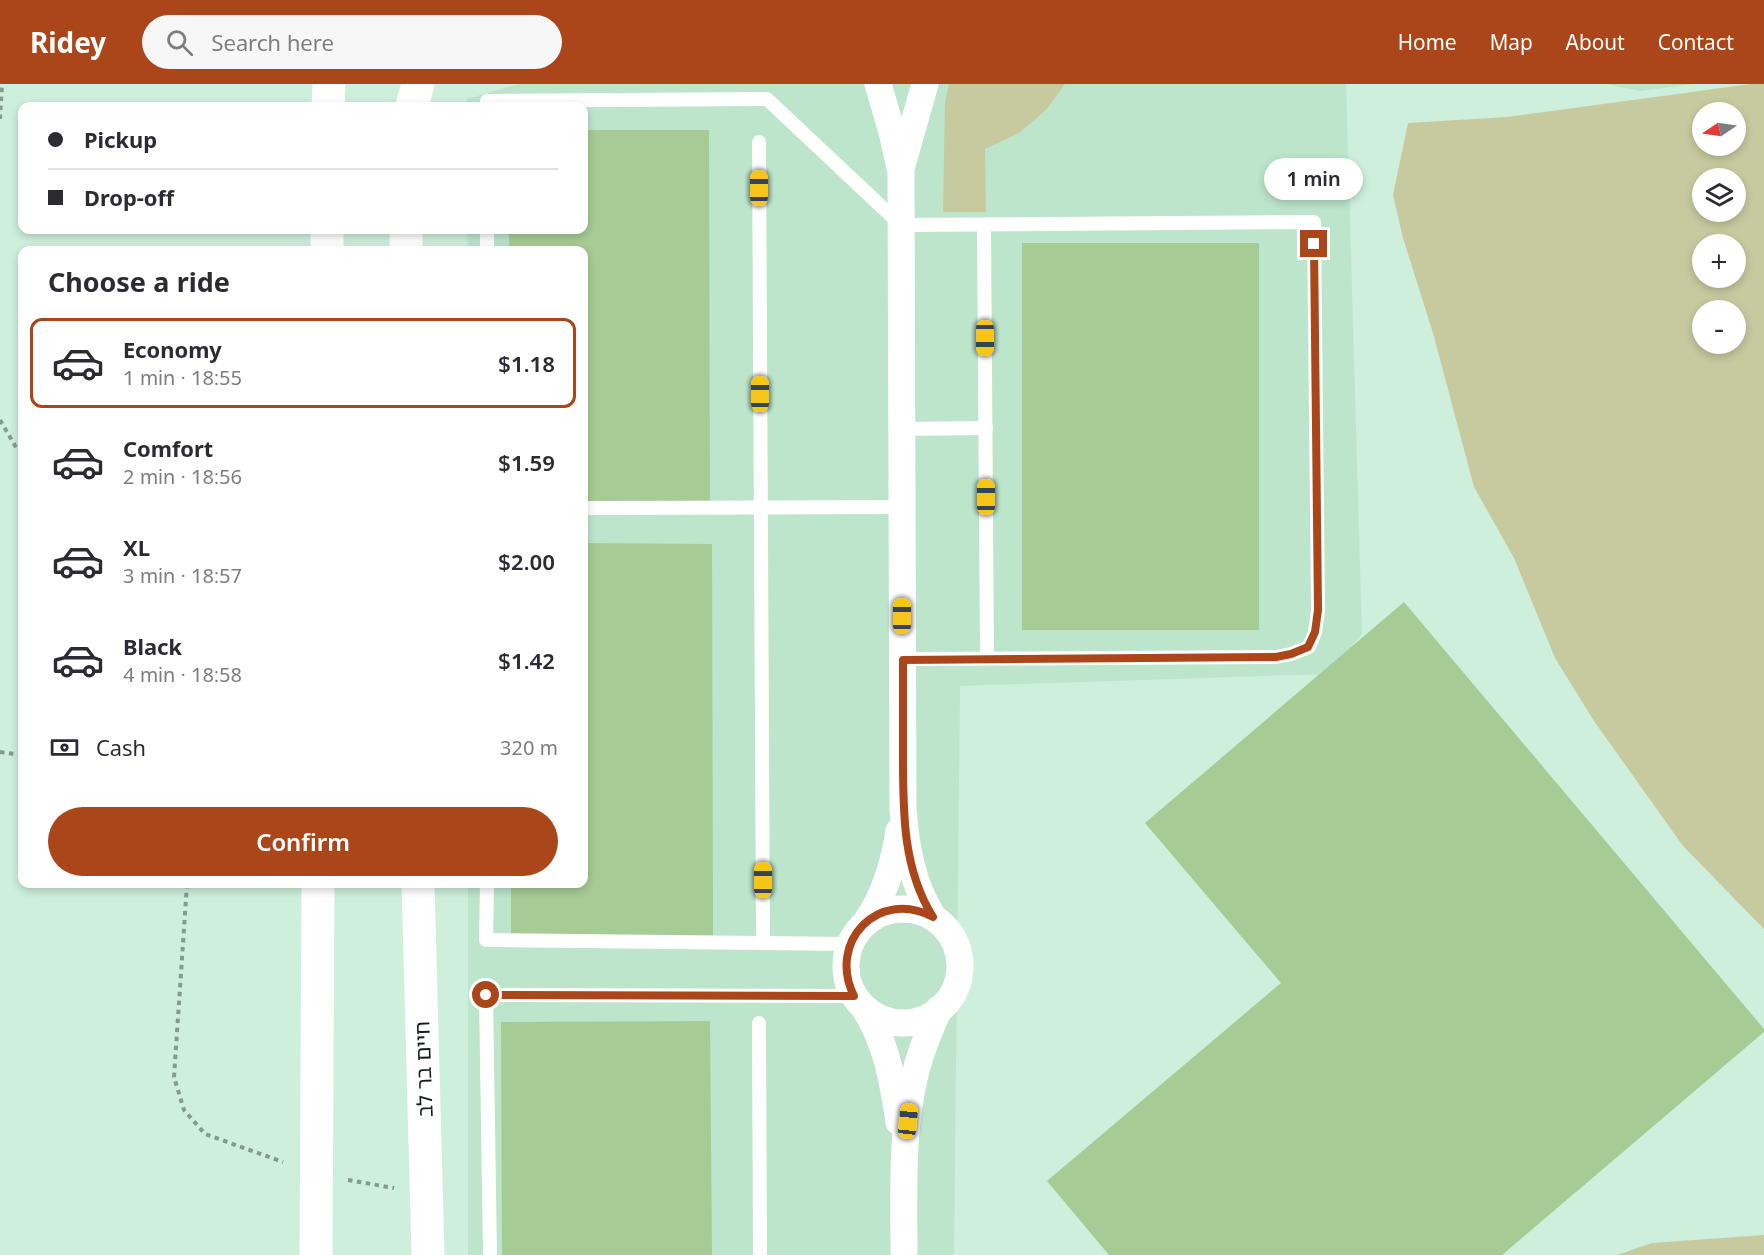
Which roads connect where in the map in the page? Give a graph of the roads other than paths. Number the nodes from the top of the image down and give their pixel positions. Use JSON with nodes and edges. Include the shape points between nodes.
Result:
{"nodes":[{"id":1,"x":328,"y":84,"type":"edge"},
{"id":2,"x":418,"y":84,"type":"edge"},
{"id":3,"x":878,"y":84,"type":"edge"},
{"id":4,"x":925,"y":84,"type":"edge"},
{"id":5,"x":328,"y":102,"type":"edge"},
{"id":6,"x":413,"y":102,"type":"edge"},
{"id":7,"x":487,"y":102,"type":"edge"},
{"id":8,"x":759,"y":142,"type":"dead end"},
{"id":9,"x":901,"y":172,"type":"junction"},
{"id":10,"x":901,"y":225,"type":"junction"},
{"id":11,"x":984,"y":225,"type":"junction"},
{"id":12,"x":986,"y":428,"type":"junction"},
{"id":13,"x":902,"y":429,"type":"junction"},
{"id":14,"x":902,"y":507,"type":"junction"},
{"id":15,"x":588,"y":508,"type":"edge"},
{"id":16,"x":761,"y":508,"type":"junction"},
{"id":17,"x":987,"y":658,"type":"junction"},
{"id":18,"x":903,"y":660,"type":"junction"},
{"id":19,"x":903,"y":809,"type":"junction"},
{"id":20,"x":318,"y":888,"type":"edge"},
{"id":21,"x":418,"y":888,"type":"edge"},
{"id":22,"x":487,"y":888,"type":"edge"},
{"id":23,"x":933,"y":917,"type":"junction"},
{"id":24,"x":858,"y":933,"type":"junction"},
{"id":25,"x":763,"y":942,"type":"junction"},
{"id":26,"x":860,"y":1003,"type":"junction"},
{"id":27,"x":939,"y":1010,"type":"junction"},
{"id":28,"x":759,"y":1023,"type":"dead end"},
{"id":29,"x":904,"y":1178,"type":"junction"},
{"id":30,"x":316,"y":1255,"type":"edge"},
{"id":31,"x":428,"y":1255,"type":"edge"},
{"id":32,"x":490,"y":1255,"type":"edge"},
{"id":33,"x":760,"y":1255,"type":"edge"},
{"id":34,"x":904,"y":1255,"type":"edge"}],
"edges":[{"from":1,"to":5,"type":"main road"},
{"from":2,"to":6,"type":"main road"},
{"from":3,"to":9,"type":"street"},
{"from":4,"to":9,"type":"street"},
{"from":7,"to":10,"type":"lane","via":[[767,99]]},
{"from":8,"to":16,"type":"lane"},
{"from":9,"to":10,"type":"street"},
{"from":10,"to":11,"type":"lane"},
{"from":10,"to":13,"type":"street"},
{"from":11,"to":12,"type":"lane"},
{"from":11,"to":17,"type":"lane","via":[[1314,222],[1318,610],[1308,647],[1276,657]]},
{"from":12,"to":13,"type":"lane"},
{"from":12,"to":17,"type":"lane"},
{"from":13,"to":14,"type":"street"},
{"from":14,"to":16,"type":"lane"},
{"from":14,"to":18,"type":"street"},
{"from":15,"to":16,"type":"lane"},
{"from":16,"to":25,"type":"lane"},
{"from":17,"to":18,"type":"lane"},
{"from":18,"to":19,"type":"street"},
{"from":19,"to":23,"type":"street","via":[[914,878]]},
{"from":19,"to":24,"type":"street","via":[[888,878],[876,909]]},
{"from":20,"to":30,"type":"main road"},
{"from":21,"to":31,"type":"main road","name":"חיים בר לב"},
{"from":22,"to":25,"type":"lane","via":[[486,940]]},
{"from":23,"to":24,"type":"street","via":[[899,909],[881,913]]},
{"from":23,"to":27,"type":"street","via":[[951,936],[960,962],[955,989]]},
{"from":24,"to":25,"type":"lane"},
{"from":24,"to":26,"type":"street","via":[[846,970]]},
{"from":26,"to":27,"type":"street","via":[[880,1018],[906,1023]]},
{"from":26,"to":29,"type":"street","via":[[882,1041],[891,1075]]},
{"from":26,"to":32,"type":"lane","via":[[486,995]]},
{"from":27,"to":29,"type":"street","via":[[924,1046],[909,1106]]},
{"from":28,"to":33,"type":"lane"},
{"from":29,"to":34,"type":"street"}]}
